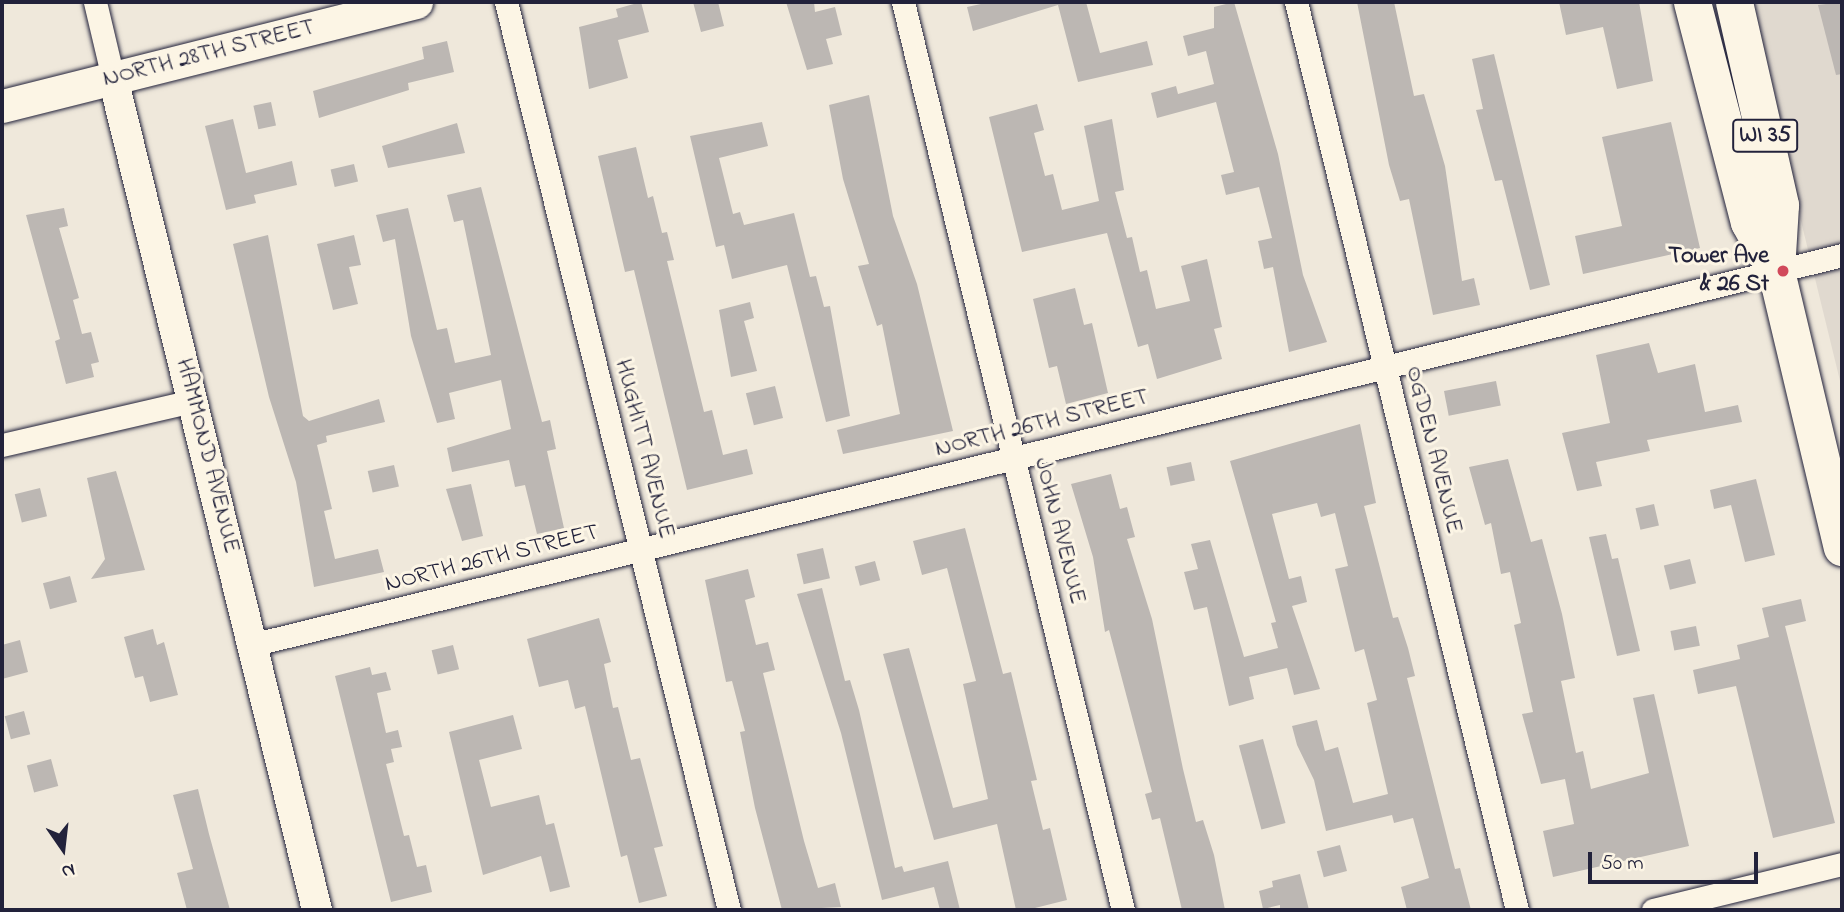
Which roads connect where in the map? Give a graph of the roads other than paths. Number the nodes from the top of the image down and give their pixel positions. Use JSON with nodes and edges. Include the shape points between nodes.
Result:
{"nodes":[{"id":1,"x":95,"y":2,"type":"edge"},
{"id":2,"x":416,"y":2,"type":"edge"},
{"id":3,"x":506,"y":2,"type":"edge"},
{"id":4,"x":903,"y":2,"type":"edge"},
{"id":5,"x":1296,"y":2,"type":"edge"},
{"id":6,"x":1692,"y":2,"type":"edge"},
{"id":7,"x":1734,"y":2,"type":"edge"},
{"id":8,"x":113,"y":78,"type":"junction"},
{"id":9,"x":2,"y":106,"type":"edge"},
{"id":10,"x":1842,"y":255,"type":"edge"},
{"id":11,"x":1776,"y":271,"type":"junction"},
{"id":12,"x":1386,"y":367,"type":"junction"},
{"id":13,"x":192,"y":401,"type":"junction"},
{"id":14,"x":2,"y":445,"type":"edge"},
{"id":15,"x":1014,"y":458,"type":"junction"},
{"id":16,"x":1842,"y":547,"type":"edge"},
{"id":17,"x":642,"y":549,"type":"junction"},
{"id":18,"x":255,"y":644,"type":"junction"},
{"id":19,"x":1842,"y":864,"type":"edge"},
{"id":20,"x":317,"y":910,"type":"edge"},
{"id":21,"x":729,"y":910,"type":"edge"},
{"id":22,"x":1123,"y":910,"type":"edge"},
{"id":23,"x":1517,"y":910,"type":"edge"},
{"id":24,"x":1653,"y":910,"type":"edge"}],
"edges":[{"from":1,"to":8,"type":"street","name":"HAMMOND AVENUE"},
{"from":2,"to":8,"type":"main road","name":"NORTH 28TH STREET"},
{"from":3,"to":17,"type":"street","name":"HUGHITT AVENUE"},
{"from":4,"to":15,"type":"street","name":"JOHN AVENUE"},
{"from":5,"to":12,"type":"street","name":"OGDEN AVENUE"},
{"from":6,"to":11,"type":"main road","number":"WI 35","via":[[1749,222]]},
{"from":7,"to":11,"type":"main road","number":"WI 35","via":[[1780,205]]},
{"from":8,"to":9,"type":"main road","name":"NORTH 28TH STREET"},
{"from":8,"to":13,"type":"street","name":"HAMMOND AVENUE"},
{"from":10,"to":11,"type":"street","name":"NORTH 26TH STREET"},
{"from":11,"to":12,"type":"street","name":"NORTH 26TH STREET"},
{"from":11,"to":16,"type":"main road","number":"WI 35"},
{"from":12,"to":15,"type":"street","name":"NORTH 26TH STREET"},
{"from":12,"to":23,"type":"street","name":"OGDEN AVENUE"},
{"from":13,"to":14,"type":"street"},
{"from":13,"to":18,"type":"street","name":"HAMMOND AVENUE"},
{"from":15,"to":17,"type":"street","name":"NORTH 26TH STREET"},
{"from":15,"to":22,"type":"street","name":"JOHN AVENUE"},
{"from":17,"to":18,"type":"street","name":"NORTH 26TH STREET"},
{"from":17,"to":21,"type":"street","name":"HUGHITT AVENUE"},
{"from":18,"to":20,"type":"street","name":"HAMMOND AVENUE"},
{"from":19,"to":24,"type":"street"}]}
